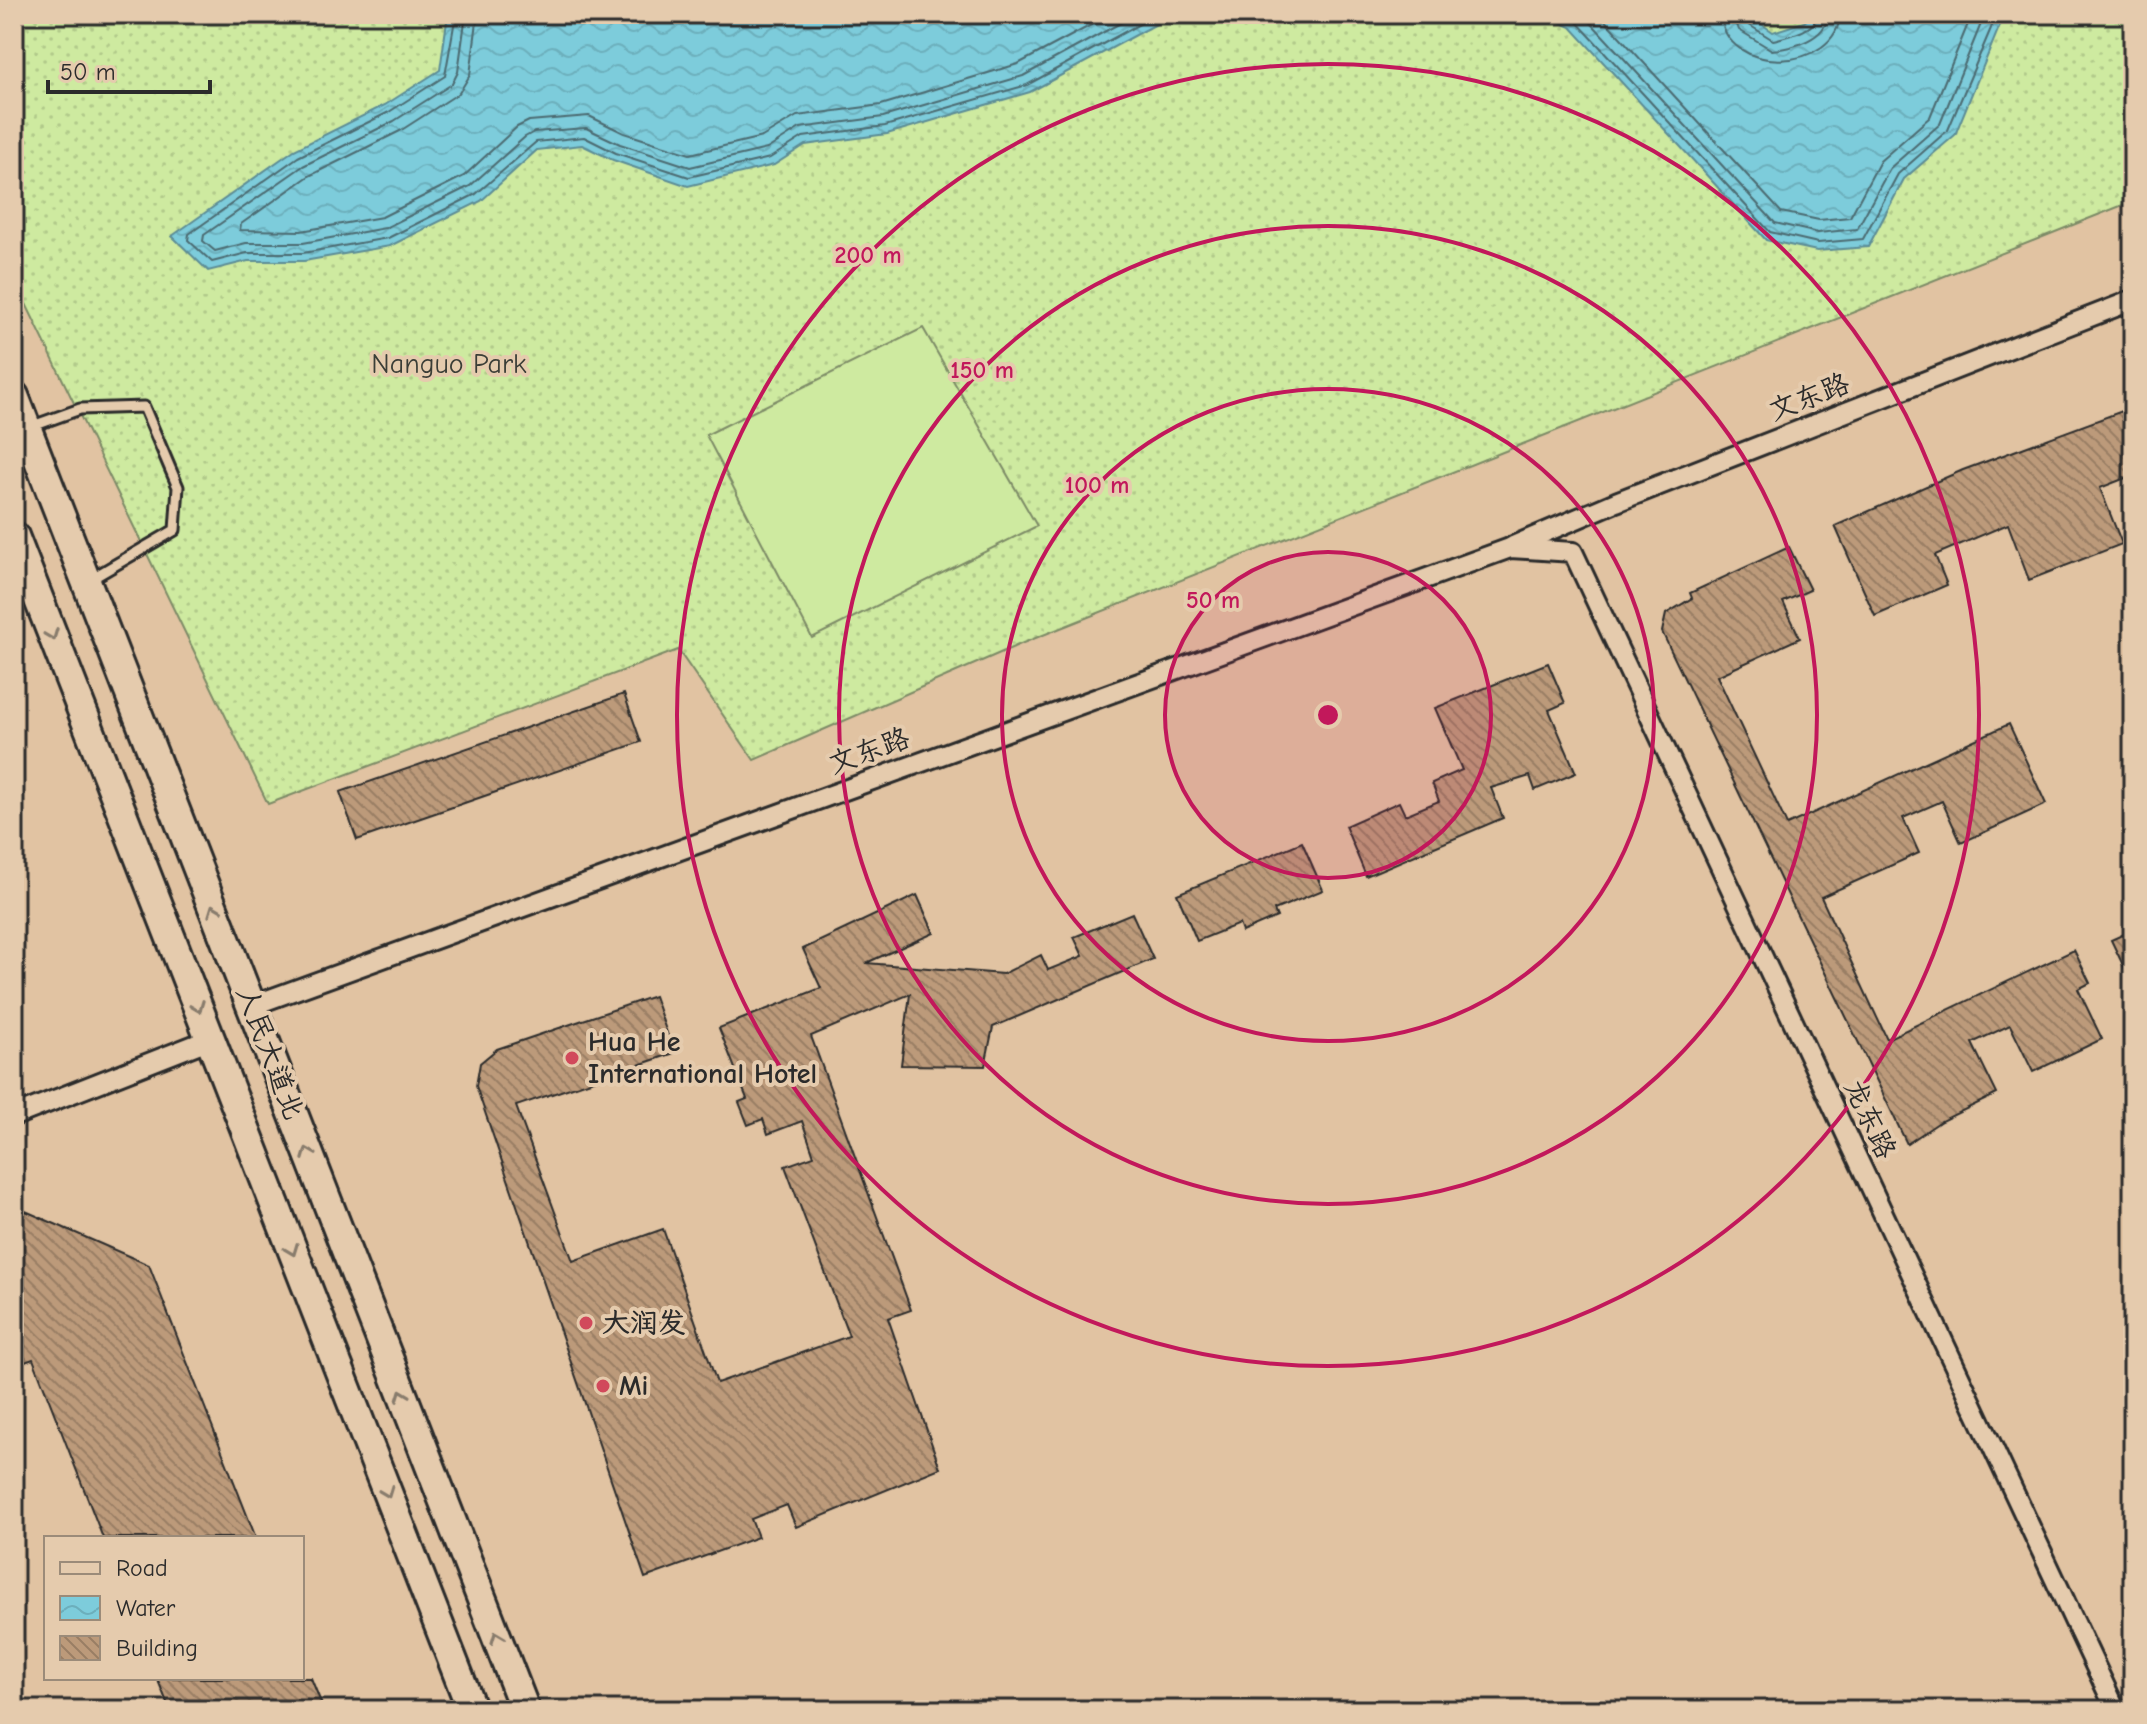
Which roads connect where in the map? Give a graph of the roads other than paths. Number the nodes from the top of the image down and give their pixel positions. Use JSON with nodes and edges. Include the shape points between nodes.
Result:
{"nodes":[{"id":1,"x":2133,"y":300,"type":"edge"},
{"id":2,"x":14,"y":396,"type":"edge"},
{"id":3,"x":26,"y":428,"type":"junction"},
{"id":4,"x":14,"y":536,"type":"edge"},
{"id":5,"x":1506,"y":549,"type":"junction"},
{"id":6,"x":1573,"y":552,"type":"joint"},
{"id":7,"x":86,"y":582,"type":"junction"},
{"id":8,"x":251,"y":1006,"type":"junction"},
{"id":9,"x":210,"y":1039,"type":"junction"},
{"id":10,"x":14,"y":1116,"type":"edge"},
{"id":11,"x":472,"y":1710,"type":"edge"},
{"id":12,"x":525,"y":1710,"type":"edge"},
{"id":13,"x":2116,"y":1710,"type":"edge"}],
"edges":[{"from":1,"to":5,"type":"street","name":"文东路"},
{"from":2,"to":3,"type":"main road","name":"人民大道北"},
{"from":3,"to":7,"type":"main road","name":"人民大道北"},
{"from":3,"to":7,"type":"lane","via":[[80,409],[144,407],[178,487],[175,530]]},
{"from":4,"to":9,"type":"main road","name":"人民大道北","one_way":true},
{"from":5,"to":6,"type":"street","name":"文东路"},
{"from":5,"to":8,"type":"street","name":"文东路"},
{"from":6,"to":13,"type":"street","name":"龙东路"},
{"from":8,"to":7,"type":"main road","name":"人民大道北","one_way":true},
{"from":12,"to":8,"type":"main road","name":"人民大道北","one_way":true},
{"from":9,"to":10,"type":"street"},
{"from":9,"to":11,"type":"main road","name":"人民大道北","one_way":true}]}
